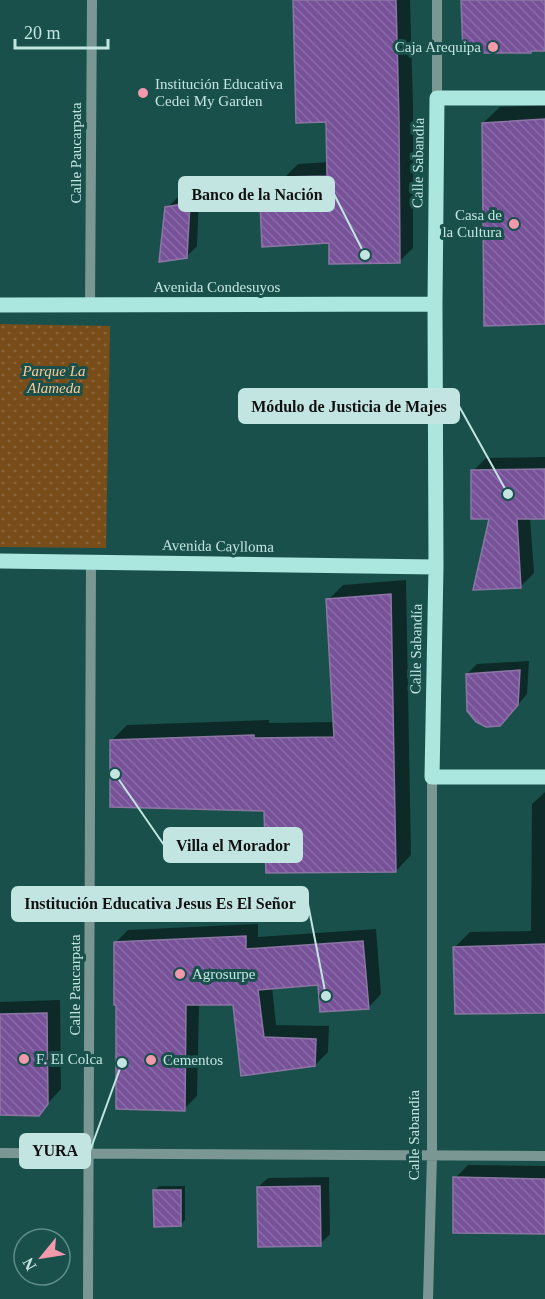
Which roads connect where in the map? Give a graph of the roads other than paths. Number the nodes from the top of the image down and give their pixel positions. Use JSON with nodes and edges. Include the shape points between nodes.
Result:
{"nodes":[{"id":1,"x":92,"y":0,"type":"edge"},
{"id":2,"x":437,"y":0,"type":"edge"},
{"id":3,"x":437,"y":98,"type":"junction"},
{"id":4,"x":545,"y":99,"type":"edge"},
{"id":5,"x":435,"y":304,"type":"junction"},
{"id":6,"x":0,"y":305,"type":"edge"},
{"id":7,"x":90,"y":306,"type":"junction"},
{"id":8,"x":0,"y":561,"type":"edge"},
{"id":9,"x":91,"y":562,"type":"junction"},
{"id":10,"x":436,"y":567,"type":"junction"},
{"id":11,"x":432,"y":777,"type":"junction"},
{"id":12,"x":545,"y":777,"type":"edge"},
{"id":13,"x":0,"y":1153,"type":"edge"},
{"id":14,"x":89,"y":1154,"type":"junction"},
{"id":15,"x":432,"y":1156,"type":"junction"},
{"id":16,"x":545,"y":1156,"type":"edge"},
{"id":17,"x":88,"y":1299,"type":"edge"},
{"id":18,"x":428,"y":1299,"type":"edge"}],
"edges":[{"from":1,"to":7,"type":"street","name":"Calle Paucarpata"},
{"from":2,"to":3,"type":"street","name":"Calle Sabandía"},
{"from":3,"to":4,"type":"main road"},
{"from":3,"to":5,"type":"main road","name":"Calle Sabandía"},
{"from":5,"to":7,"type":"main road","name":"Avenida Condesuyos"},
{"from":5,"to":10,"type":"main road","name":"Calle Sabandía"},
{"from":6,"to":7,"type":"main road","name":"Avenida Condesuyos"},
{"from":8,"to":9,"type":"main road","name":"Avenida Caylloma"},
{"from":9,"to":10,"type":"main road","name":"Avenida Caylloma"},
{"from":9,"to":14,"type":"street","name":"Calle Paucarpata"},
{"from":10,"to":11,"type":"main road","name":"Calle Sabandía"},
{"from":11,"to":12,"type":"main road"},
{"from":11,"to":15,"type":"street","name":"Calle Sabandía"},
{"from":13,"to":14,"type":"street"},
{"from":14,"to":15,"type":"street"},
{"from":14,"to":17,"type":"street","name":"Calle Paucarpata"},
{"from":15,"to":16,"type":"street"},
{"from":15,"to":18,"type":"street","name":"Calle Sabandía"}]}
